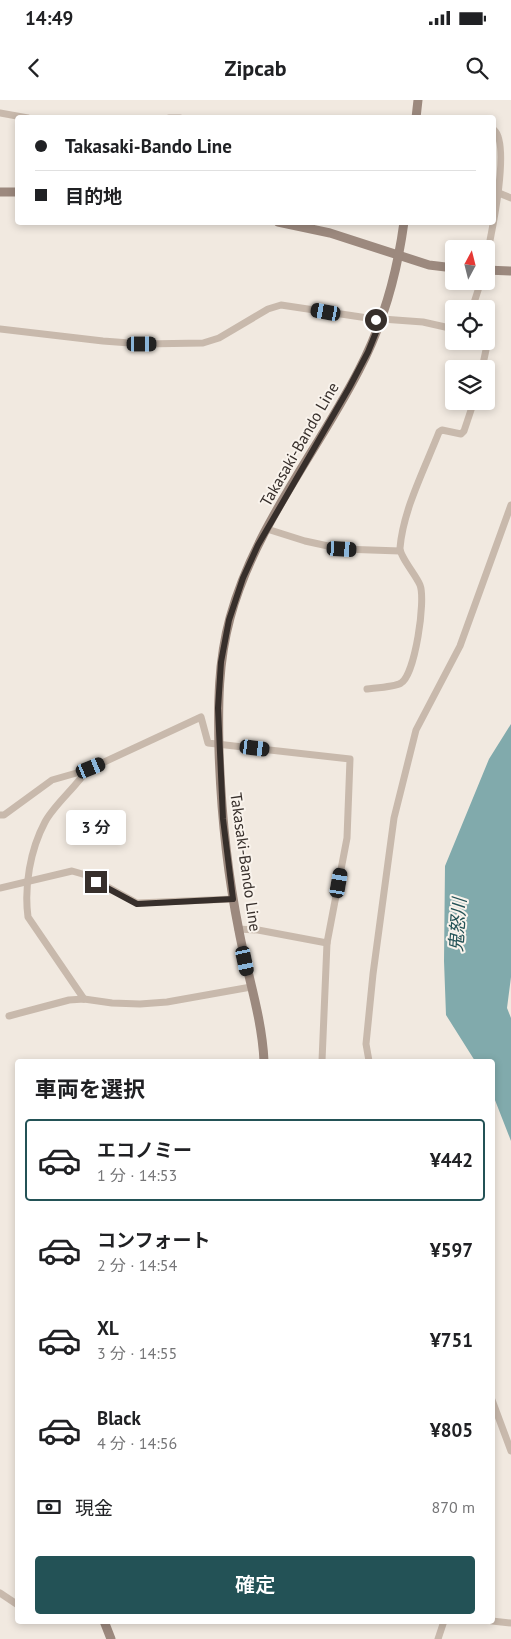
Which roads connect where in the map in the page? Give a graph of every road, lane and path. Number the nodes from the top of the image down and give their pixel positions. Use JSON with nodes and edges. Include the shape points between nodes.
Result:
{"nodes":[{"id":1,"x":418,"y":100,"type":"edge"},
{"id":2,"x":0,"y":113,"type":"edge"},
{"id":3,"x":416,"y":115,"type":"edge"},
{"id":4,"x":15,"y":116,"type":"edge"},
{"id":5,"x":496,"y":131,"type":"edge"},
{"id":6,"x":0,"y":192,"type":"edge"},
{"id":7,"x":15,"y":192,"type":"edge"},
{"id":8,"x":497,"y":193,"type":"edge"},
{"id":9,"x":511,"y":198,"type":"edge"},
{"id":10,"x":292,"y":225,"type":"edge"},
{"id":11,"x":404,"y":225,"type":"edge"},
{"id":12,"x":492,"y":225,"type":"edge"},
{"id":13,"x":489,"y":240,"type":"edge"},
{"id":14,"x":399,"y":256,"type":"junction"},
{"id":15,"x":445,"y":267,"type":"edge"},
{"id":16,"x":495,"y":270,"type":"edge"},
{"id":17,"x":511,"y":271,"type":"edge"},
{"id":18,"x":381,"y":320,"type":"junction"},
{"id":19,"x":445,"y":327,"type":"edge"},
{"id":20,"x":0,"y":329,"type":"edge"},
{"id":21,"x":471,"y":410,"type":"edge"},
{"id":22,"x":511,"y":505,"type":"edge"},
{"id":23,"x":267,"y":529,"type":"junction"},
{"id":24,"x":400,"y":552,"type":"junction"},
{"id":25,"x":367,"y":689,"type":"dead end"},
{"id":26,"x":219,"y":744,"type":"junction"},
{"id":27,"x":87,"y":770,"type":"junction"},
{"id":28,"x":0,"y":815,"type":"edge"},
{"id":29,"x":28,"y":881,"type":"junction"},
{"id":30,"x":0,"y":888,"type":"edge"},
{"id":31,"x":233,"y":899,"type":"junction"},
{"id":32,"x":238,"y":929,"type":"junction"},
{"id":33,"x":327,"y":943,"type":"junction"},
{"id":34,"x":251,"y":987,"type":"junction"},
{"id":35,"x":84,"y":999,"type":"junction"},
{"id":36,"x":9,"y":1016,"type":"dead end"},
{"id":37,"x":264,"y":1059,"type":"edge"},
{"id":38,"x":322,"y":1059,"type":"edge"},
{"id":39,"x":369,"y":1059,"type":"edge"},
{"id":40,"x":495,"y":1408,"type":"edge"},
{"id":41,"x":511,"y":1451,"type":"edge"},
{"id":42,"x":0,"y":1593,"type":"edge"},
{"id":43,"x":15,"y":1603,"type":"edge"},
{"id":44,"x":495,"y":1621,"type":"edge"},
{"id":45,"x":511,"y":1623,"type":"edge"},
{"id":46,"x":105,"y":1624,"type":"edge"},
{"id":47,"x":443,"y":1624,"type":"edge"},
{"id":48,"x":111,"y":1639,"type":"edge"},
{"id":49,"x":438,"y":1639,"type":"edge"}],
"edges":[{"from":1,"to":3,"type":"main road"},
{"from":2,"to":4,"type":"street"},
{"from":5,"to":8,"type":"street","via":[[503,144],[504,166]]},
{"from":6,"to":7,"type":"main road"},
{"from":8,"to":9,"type":"street"},
{"from":10,"to":14,"type":"main road","via":[[330,233]]},
{"from":11,"to":14,"type":"main road","name":"Takasaki-Bando Line"},
{"from":12,"to":13,"type":"street"},
{"from":14,"to":15,"type":"main road"},
{"from":14,"to":18,"type":"main road","name":"Takasaki-Bando Line"},
{"from":16,"to":17,"type":"main road"},
{"from":18,"to":19,"type":"street","via":[[424,322]]},
{"from":18,"to":20,"type":"street","via":[[281,305],[219,338],[203,343],[142,344]]},
{"from":18,"to":23,"type":"main road","name":"Takasaki-Bando Line","via":[[349,388]]},
{"from":21,"to":24,"type":"street","via":[[461,434],[439,432],[413,497]]},
{"from":22,"to":39,"type":"street","via":[[460,646],[416,730],[393,827],[370,1004],[366,1044]]},
{"from":23,"to":24,"type":"street","via":[[342,549]]},
{"from":23,"to":26,"type":"main road","name":"Takasaki-Bando Line","via":[[243,578],[223,647],[218,685]]},
{"from":24,"to":25,"type":"street","via":[[420,583],[423,598],[414,652],[408,675],[402,683]]},
{"from":26,"to":27,"type":"street","via":[[208,742],[201,717]]},
{"from":26,"to":31,"type":"main road","name":"Takasaki-Bando Line","via":[[223,819]]},
{"from":26,"to":33,"type":"street","via":[[350,759],[346,838]]},
{"from":27,"to":28,"type":"street","via":[[52,780]]},
{"from":27,"to":29,"type":"street","via":[[46,821]]},
{"from":29,"to":30,"type":"street"},
{"from":29,"to":31,"type":"street","via":[[72,871],[86,875],[137,904]]},
{"from":29,"to":35,"type":"street","via":[[28,917]]},
{"from":31,"to":32,"type":"main road","name":"Takasaki-Bando Line"},
{"from":32,"to":33,"type":"street"},
{"from":32,"to":34,"type":"main road","name":"Takasaki-Bando Line"},
{"from":33,"to":38,"type":"street"},
{"from":34,"to":35,"type":"street","via":[[140,1004]]},
{"from":34,"to":37,"type":"main road","name":"Takasaki-Bando Line"},
{"from":35,"to":36,"type":"street","via":[[52,1003]]},
{"from":40,"to":41,"type":"street"},
{"from":42,"to":43,"type":"street"},
{"from":44,"to":45,"type":"street"},
{"from":46,"to":48,"type":"main road"},
{"from":47,"to":49,"type":"street"}]}
